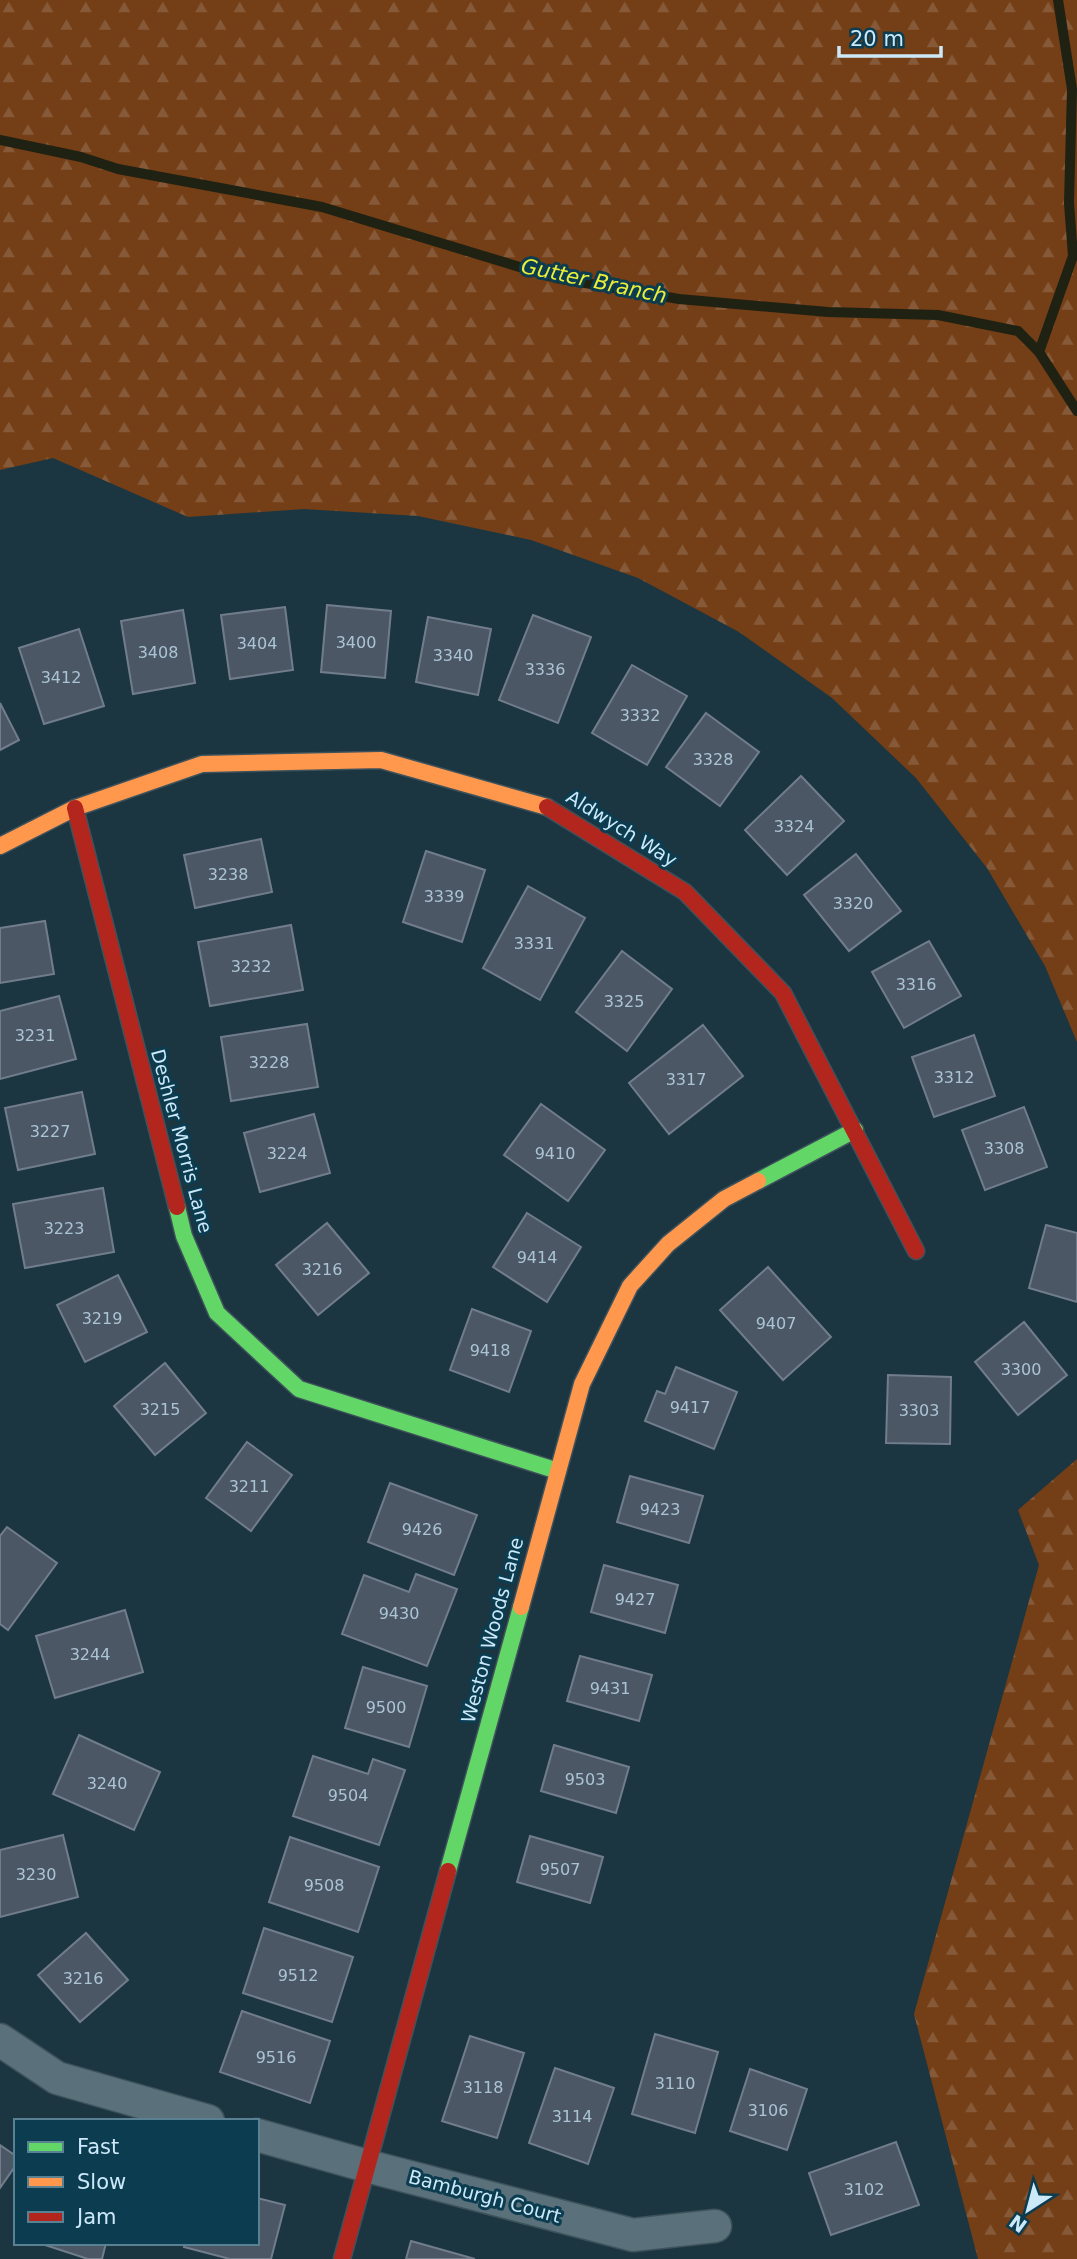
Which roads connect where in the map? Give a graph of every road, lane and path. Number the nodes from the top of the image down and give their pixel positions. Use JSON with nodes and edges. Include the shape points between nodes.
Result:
{"nodes":[{"id":1,"x":75,"y":808,"type":"junction"},
{"id":2,"x":0,"y":846,"type":"edge"},
{"id":3,"x":855,"y":1129,"type":"junction"},
{"id":4,"x":916,"y":1251,"type":"dead end"},
{"id":5,"x":558,"y":1471,"type":"junction"},
{"id":6,"x":0,"y":2040,"type":"edge"},
{"id":7,"x":201,"y":2119,"type":"edge"},
{"id":8,"x":259,"y":2136,"type":"edge"},
{"id":9,"x":367,"y":2166,"type":"junction"},
{"id":10,"x":715,"y":2226,"type":"dead end"},
{"id":11,"x":342,"y":2259,"type":"edge"}],
"edges":[{"from":1,"to":2,"type":"street","name":"Aldwych Way"},
{"from":1,"to":3,"type":"street","name":"Aldwych Way","via":[[202,764],[381,760],[548,807],[685,892],[783,993]]},
{"from":1,"to":5,"type":"street","name":"Deshler Morris Lane","via":[[184,1236],[218,1313],[299,1389]]},
{"from":3,"to":4,"type":"street","name":"Aldwych Way"},
{"from":3,"to":5,"type":"street","name":"Weston Woods Lane","via":[[724,1199],[668,1244],[630,1286],[582,1384]]},
{"from":5,"to":9,"type":"street","name":"Weston Woods Lane"},
{"from":6,"to":7,"type":"street","via":[[57,2078]]},
{"from":8,"to":9,"type":"street","name":"Bamburgh Court"},
{"from":9,"to":10,"type":"street","name":"Bamburgh Court","via":[[633,2235]]},
{"from":9,"to":11,"type":"street","name":"Weston Woods Lane"}]}
